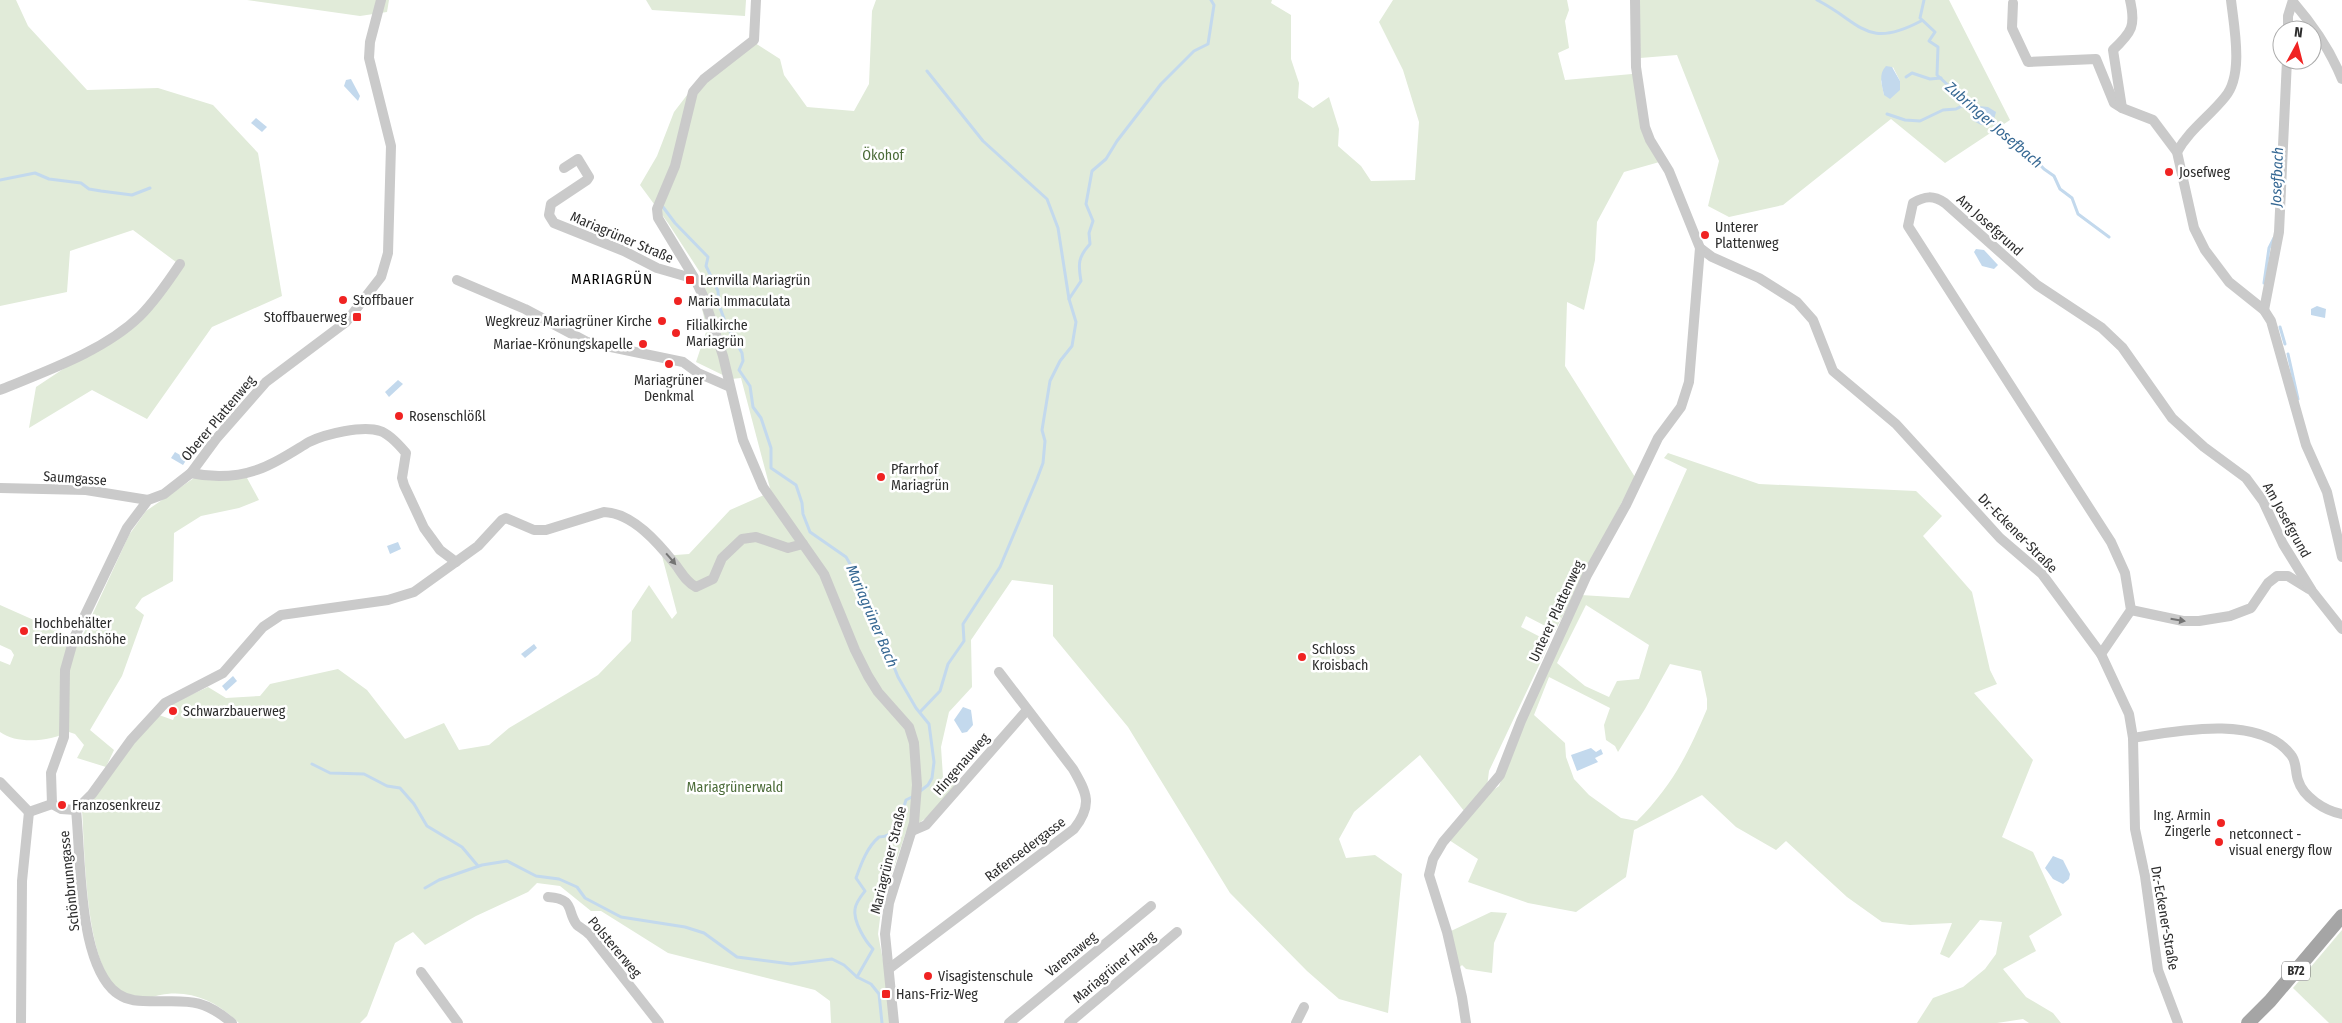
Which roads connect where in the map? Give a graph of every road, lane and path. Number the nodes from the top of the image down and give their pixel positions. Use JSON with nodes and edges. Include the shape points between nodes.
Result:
{"nodes":[{"id":1,"x":381,"y":0,"type":"edge"},
{"id":2,"x":756,"y":0,"type":"edge"},
{"id":3,"x":1635,"y":0,"type":"edge"},
{"id":4,"x":2130,"y":0,"type":"edge"},
{"id":5,"x":2231,"y":0,"type":"edge"},
{"id":6,"x":2293,"y":1,"type":"edge"},
{"id":7,"x":2014,"y":3,"type":"dead end"},
{"id":8,"x":2288,"y":20,"type":"edge"},
{"id":9,"x":2287,"y":70,"type":"edge"},
{"id":10,"x":2342,"y":79,"type":"edge"},
{"id":11,"x":2122,"y":108,"type":"junction"},
{"id":12,"x":2178,"y":152,"type":"junction"},
{"id":13,"x":564,"y":168,"type":"dead end"},
{"id":14,"x":1700,"y":248,"type":"junction"},
{"id":15,"x":180,"y":264,"type":"dead end"},
{"id":16,"x":695,"y":278,"type":"junction"},
{"id":17,"x":457,"y":280,"type":"dead end"},
{"id":18,"x":2264,"y":310,"type":"junction"},
{"id":19,"x":730,"y":387,"type":"junction"},
{"id":20,"x":0,"y":390,"type":"edge"},
{"id":21,"x":191,"y":473,"type":"junction"},
{"id":22,"x":0,"y":488,"type":"edge"},
{"id":23,"x":148,"y":500,"type":"junction"},
{"id":24,"x":803,"y":544,"type":"junction"},
{"id":25,"x":2342,"y":557,"type":"edge"},
{"id":26,"x":456,"y":562,"type":"junction"},
{"id":27,"x":2312,"y":591,"type":"junction"},
{"id":28,"x":2131,"y":610,"type":"junction"},
{"id":29,"x":2342,"y":630,"type":"edge"},
{"id":30,"x":2100,"y":654,"type":"junction"},
{"id":31,"x":999,"y":672,"type":"dead end"},
{"id":32,"x":1027,"y":710,"type":"junction"},
{"id":33,"x":2133,"y":738,"type":"junction"},
{"id":34,"x":0,"y":782,"type":"edge"},
{"id":35,"x":52,"y":804,"type":"junction"},
{"id":36,"x":76,"y":810,"type":"junction"},
{"id":37,"x":29,"y":812,"type":"junction"},
{"id":38,"x":2342,"y":814,"type":"edge"},
{"id":39,"x":912,"y":831,"type":"junction"},
{"id":40,"x":548,"y":897,"type":"dead end"},
{"id":41,"x":1151,"y":906,"type":"dead end"},
{"id":42,"x":2342,"y":916,"type":"edge"},
{"id":43,"x":1177,"y":932,"type":"dead end"},
{"id":44,"x":890,"y":968,"type":"junction"},
{"id":45,"x":422,"y":972,"type":"dead end"},
{"id":46,"x":1304,"y":1007,"type":"dead end"},
{"id":47,"x":21,"y":1023,"type":"edge"},
{"id":48,"x":232,"y":1023,"type":"edge"},
{"id":49,"x":458,"y":1023,"type":"edge"},
{"id":50,"x":659,"y":1023,"type":"edge"},
{"id":51,"x":894,"y":1023,"type":"edge"},
{"id":52,"x":1008,"y":1023,"type":"edge"},
{"id":53,"x":1069,"y":1023,"type":"edge"},
{"id":54,"x":1296,"y":1023,"type":"edge"},
{"id":55,"x":1466,"y":1023,"type":"edge"},
{"id":56,"x":2178,"y":1023,"type":"edge"},
{"id":57,"x":2248,"y":1023,"type":"edge"}],
"edges":[{"from":1,"to":21,"type":"street","name":"Oberer Plattenweg","via":[[369,58],[391,146],[388,253],[381,277],[346,322],[266,382]]},
{"from":2,"to":16,"type":"street","name":"Mariagrüner Straße","via":[[754,40],[704,79],[694,92],[675,166],[657,210],[658,218]]},
{"from":3,"to":14,"type":"street","name":"Unterer Plattenweg","via":[[1636,67],[1645,127],[1669,171]]},
{"from":4,"to":11,"type":"street","via":[[2134,20],[2126,38],[2113,50]]},
{"from":5,"to":12,"type":"street","via":[[2236,80],[2226,97],[2186,137]]},
{"from":6,"to":8,"type":"street"},
{"from":6,"to":10,"type":"street","via":[[2330,51]]},
{"from":7,"to":11,"type":"street","via":[[2012,28],[2028,62],[2096,59],[2114,103]]},
{"from":9,"to":18,"type":"street","via":[[2279,232]]},
{"from":11,"to":12,"type":"street","via":[[2154,120]]},
{"from":12,"to":18,"type":"street","via":[[2194,228],[2205,250],[2229,282]]},
{"from":13,"to":16,"type":"street","name":"Mariagrüner Straße","via":[[578,159],[589,177],[551,204],[549,215],[554,223],[657,268]]},
{"from":14,"to":30,"type":"street","name":"Dr.-Eckener-Straße","via":[[1712,258],[1758,278],[1797,302],[1813,320],[1833,370],[1896,424],[2000,538],[2042,574]]},
{"from":14,"to":55,"type":"street","name":"Unterer Plattenweg","via":[[1689,382],[1681,407],[1658,438],[1587,575],[1500,775],[1443,842],[1433,859],[1429,875],[1447,932]]},
{"from":15,"to":20,"type":"street","via":[[139,317],[122,330],[81,356]]},
{"from":16,"to":19,"type":"street","name":"Mariagrüner Straße","via":[[717,333]]},
{"from":17,"to":19,"type":"street","via":[[525,309],[587,342],[683,362],[698,373]]},
{"from":18,"to":25,"type":"street","via":[[2271,321],[2306,445],[2327,492]]},
{"from":19,"to":24,"type":"street","name":"Mariagrüner Straße","via":[[742,440],[763,487]]},
{"from":21,"to":23,"type":"street","name":"Oberer Plattenweg","via":[[164,494]]},
{"from":21,"to":26,"type":"street","via":[[237,475],[263,468],[320,437],[345,431],[380,431],[406,453],[404,485],[424,528],[440,550]]},
{"from":22,"to":23,"type":"street","name":"Saumgasse","via":[[86,490]]},
{"from":23,"to":35,"type":"street","name":"Oberer Plattenweg","via":[[119,541],[74,638],[66,670],[64,738],[51,773]]},
{"from":26,"to":24,"type":"street","one_way":true,"via":[[478,546],[506,518],[534,530],[546,530],[604,512],[612,512],[650,536],[689,584],[696,587],[713,579],[722,558],[742,540],[756,537],[788,548]]},
{"from":24,"to":39,"type":"street","name":"Mariagrüner Straße","via":[[824,574],[868,676],[909,726],[914,743],[917,785]]},
{"from":26,"to":36,"type":"street","via":[[414,592],[388,600],[281,614],[263,627],[223,673],[165,703]]},
{"from":28,"to":27,"type":"street","name":"Am Josefgrund","one_way":true,"via":[[2183,621],[2230,616],[2251,608],[2268,583],[2277,576],[2288,576]]},
{"from":27,"to":28,"type":"street","name":"Am Josefgrund","via":[[2283,544],[2263,502],[2246,478],[2172,418],[2122,347],[2102,328],[2037,285],[1945,203],[1935,197],[1922,197],[1913,204],[1908,226],[2111,542],[2125,574]]},
{"from":27,"to":29,"type":"street","name":"Am Josefgrund"},
{"from":28,"to":30,"type":"street"},
{"from":30,"to":33,"type":"street","name":"Dr.-Eckener-Straße","via":[[2129,714]]},
{"from":31,"to":32,"type":"street","name":"Rafensedergasse"},
{"from":32,"to":39,"type":"street","name":"Hingenauweg","via":[[926,824]]},
{"from":32,"to":44,"type":"street","name":"Rafensedergasse","via":[[1083,786],[1086,812],[1074,829]]},
{"from":33,"to":38,"type":"street","via":[[2190,729],[2251,731],[2274,741],[2291,755],[2298,781],[2310,798]]},
{"from":33,"to":56,"type":"street","name":"Dr.-Eckener-Straße","via":[[2135,829],[2158,970]]},
{"from":34,"to":37,"type":"street"},
{"from":35,"to":36,"type":"street","name":"Schönbrunngasse","via":[[61,809]]},
{"from":35,"to":37,"type":"street"},
{"from":36,"to":48,"type":"street","name":"Schönbrunngasse","via":[[82,893],[89,935],[95,958],[112,989],[132,1000],[193,1001],[220,1013]]},
{"from":37,"to":47,"type":"street","via":[[22,881]]},
{"from":39,"to":44,"type":"street","name":"Mariagrüner Straße","via":[[887,917],[885,934]]},
{"from":40,"to":50,"type":"street","name":"Polstererweg","via":[[571,908],[577,924],[590,935]]},
{"from":41,"to":52,"type":"street","name":"Varenaweg"},
{"from":42,"to":57,"type":"main road","number":"B72"},
{"from":43,"to":53,"type":"street","name":"Mariagrüner Hang"},
{"from":44,"to":51,"type":"street","name":"Mariagrüner Straße"},
{"from":45,"to":49,"type":"street"},
{"from":46,"to":54,"type":"street"}]}
